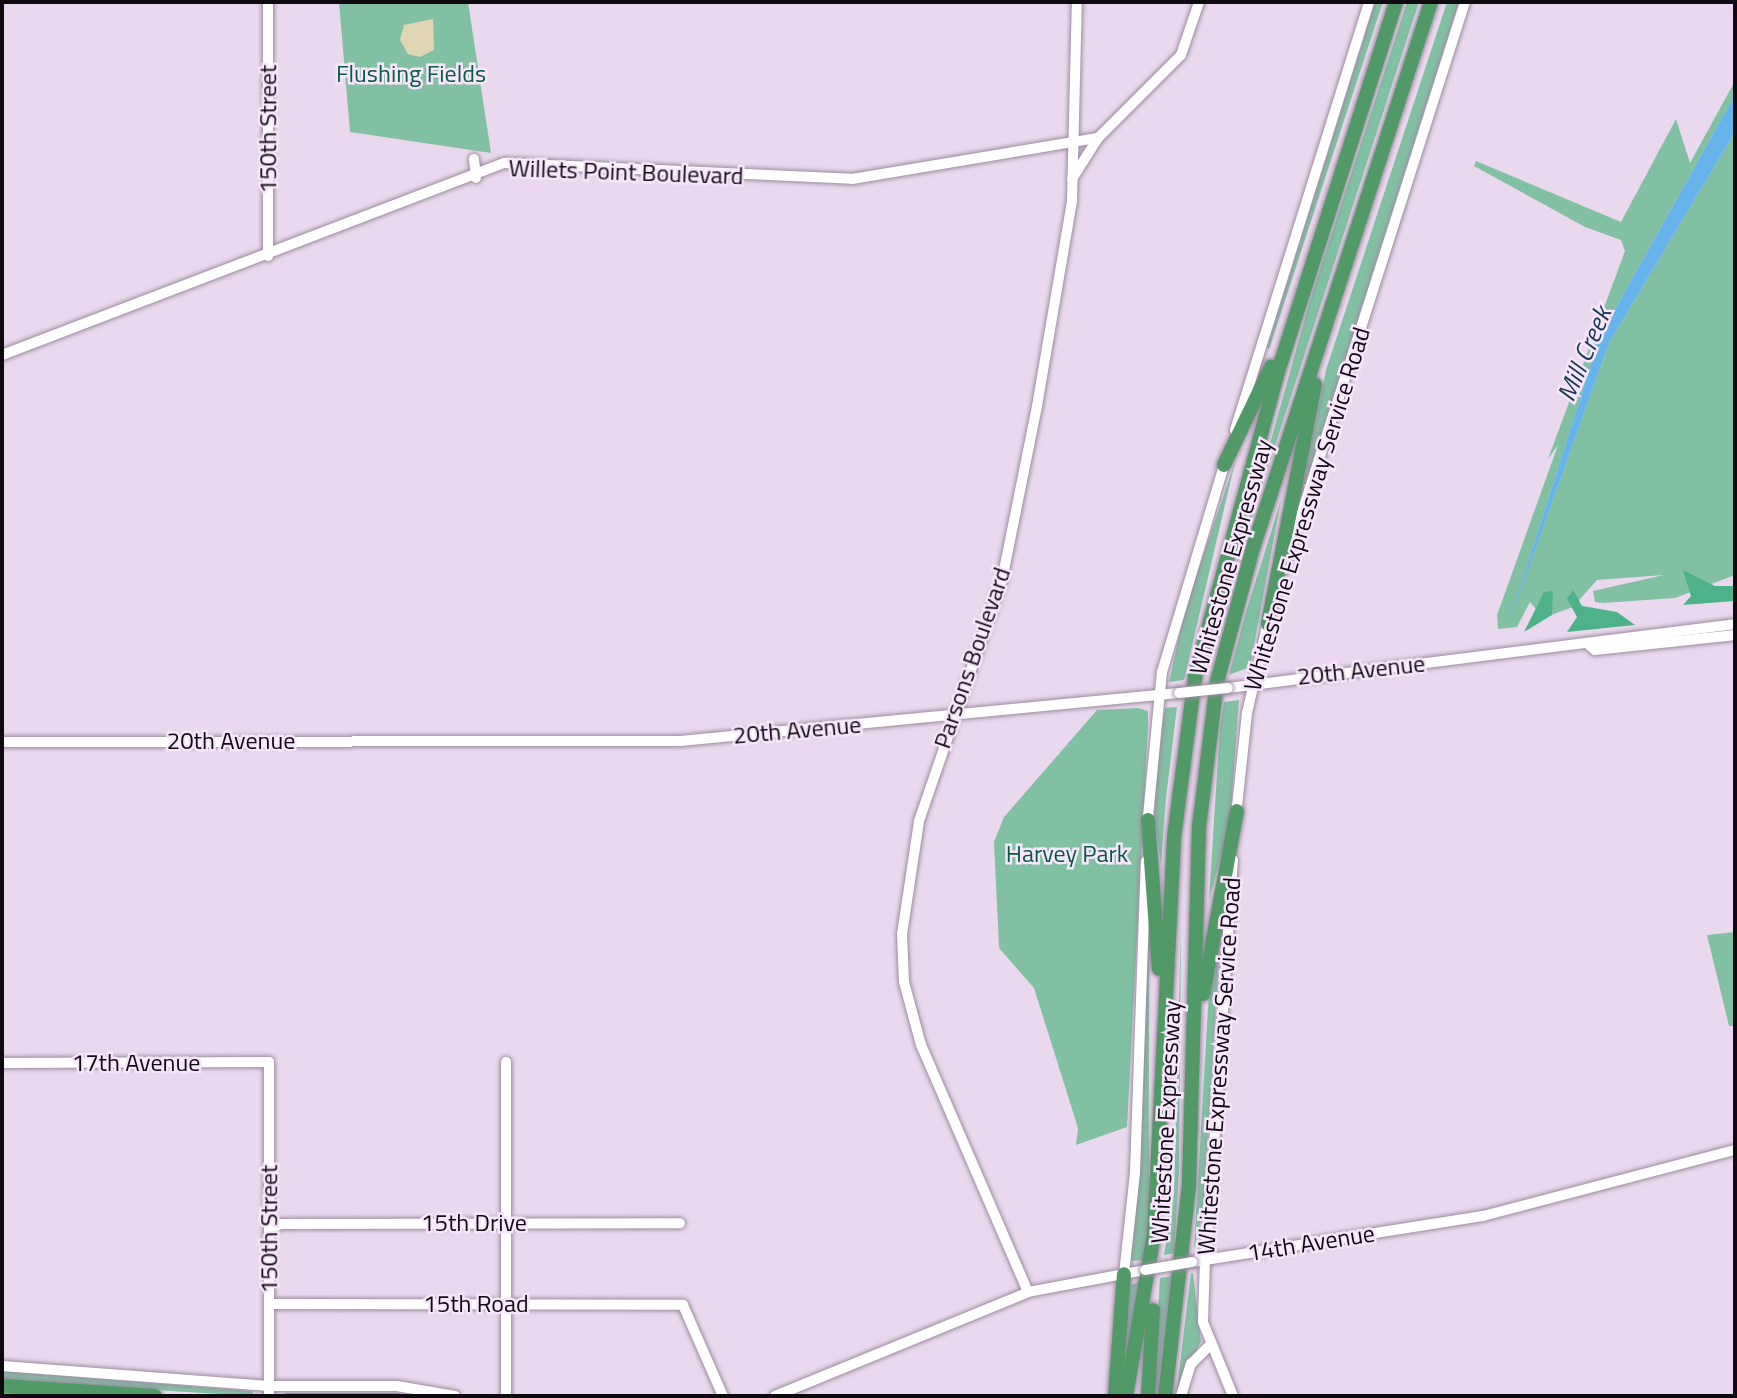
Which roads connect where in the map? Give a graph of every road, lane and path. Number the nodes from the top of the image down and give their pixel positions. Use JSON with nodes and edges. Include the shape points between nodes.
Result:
{"nodes":[{"id":1,"x":268,"y":2,"type":"edge"},
{"id":2,"x":1077,"y":2,"type":"edge"},
{"id":3,"x":1199,"y":2,"type":"edge"},
{"id":4,"x":1369,"y":2,"type":"edge"},
{"id":5,"x":1395,"y":2,"type":"edge"},
{"id":6,"x":1433,"y":2,"type":"edge"},
{"id":7,"x":1465,"y":2,"type":"edge"},
{"id":8,"x":1098,"y":138,"type":"junction"},
{"id":9,"x":1072,"y":142,"type":"junction"},
{"id":10,"x":474,"y":159,"type":"dead end"},
{"id":11,"x":475,"y":178,"type":"junction"},
{"id":12,"x":1072,"y":179,"type":"junction"},
{"id":13,"x":1330,"y":201,"type":"junction"},
{"id":14,"x":1363,"y":210,"type":"junction"},
{"id":15,"x":268,"y":256,"type":"junction"},
{"id":16,"x":2,"y":355,"type":"edge"},
{"id":17,"x":1224,"y":465,"type":"junction"},
{"id":18,"x":1268,"y":624,"type":"junction"},
{"id":19,"x":1735,"y":624,"type":"edge"},
{"id":20,"x":1735,"y":635,"type":"edge"},
{"id":21,"x":1589,"y":645,"type":"junction"},
{"id":22,"x":1252,"y":685,"type":"junction"},
{"id":23,"x":1158,"y":696,"type":"junction"},
{"id":24,"x":956,"y":715,"type":"junction"},
{"id":25,"x":2,"y":742,"type":"edge"},
{"id":26,"x":1237,"y":811,"type":"junction"},
{"id":27,"x":1148,"y":820,"type":"junction"},
{"id":28,"x":1166,"y":1018,"type":"junction"},
{"id":29,"x":269,"y":1062,"type":"joint"},
{"id":30,"x":506,"y":1062,"type":"dead end"},
{"id":31,"x":2,"y":1063,"type":"edge"},
{"id":32,"x":1193,"y":1086,"type":"junction"},
{"id":33,"x":1735,"y":1150,"type":"edge"},
{"id":34,"x":506,"y":1223,"type":"junction"},
{"id":35,"x":680,"y":1223,"type":"dead end"},
{"id":36,"x":269,"y":1229,"type":"junction"},
{"id":37,"x":1153,"y":1246,"type":"junction"},
{"id":38,"x":1205,"y":1260,"type":"junction"},
{"id":39,"x":1124,"y":1274,"type":"junction"},
{"id":40,"x":1028,"y":1292,"type":"junction"},
{"id":41,"x":269,"y":1304,"type":"junction"},
{"id":42,"x":506,"y":1304,"type":"junction"},
{"id":43,"x":1211,"y":1344,"type":"junction"},
{"id":44,"x":2,"y":1366,"type":"edge"},
{"id":45,"x":2,"y":1386,"type":"edge"},
{"id":46,"x":269,"y":1391,"type":"edge"},
{"id":47,"x":1165,"y":1392,"type":"edge"},
{"id":48,"x":155,"y":1396,"type":"edge"},
{"id":49,"x":455,"y":1396,"type":"edge"},
{"id":50,"x":506,"y":1396,"type":"edge"},
{"id":51,"x":723,"y":1396,"type":"edge"},
{"id":52,"x":775,"y":1396,"type":"edge"},
{"id":53,"x":1115,"y":1396,"type":"edge"},
{"id":54,"x":1126,"y":1396,"type":"edge"},
{"id":55,"x":1148,"y":1396,"type":"edge"},
{"id":56,"x":1181,"y":1396,"type":"edge"},
{"id":57,"x":1233,"y":1396,"type":"edge"}],
"edges":[{"from":1,"to":15,"type":"street","name":"150th Street"},
{"from":2,"to":9,"type":"street","name":"Parsons Boulevard"},
{"from":3,"to":8,"type":"street","via":[[1192,37]]},
{"from":4,"to":17,"type":"main road"},
{"from":5,"to":13,"type":"highway","name":"Whitestone Expressway"},
{"from":6,"to":14,"type":"highway","name":"Whitestone Expressway"},
{"from":7,"to":18,"type":"main road","name":"Whitestone Expressway Service Road"},
{"from":8,"to":9,"type":"street","name":"Willets Point Boulevard"},
{"from":8,"to":12,"type":"street"},
{"from":9,"to":11,"type":"street","name":"Willets Point Boulevard","via":[[852,179],[504,163]]},
{"from":9,"to":12,"type":"street","name":"Parsons Boulevard"},
{"from":10,"to":11,"type":"street"},
{"from":11,"to":15,"type":"street","name":"Willets Point Boulevard"},
{"from":12,"to":24,"type":"street","name":"Parsons Boulevard","via":[[1063,266],[1002,580]]},
{"from":13,"to":17,"type":"highway","via":[[1265,381]]},
{"from":13,"to":28,"type":"highway","name":"Whitestone Expressway","via":[[1197,664],[1177,799]]},
{"from":14,"to":18,"type":"highway","via":[[1303,433]]},
{"from":14,"to":32,"type":"highway","name":"Whitestone Expressway","via":[[1252,551],[1217,682],[1199,827]]},
{"from":15,"to":16,"type":"street","name":"Willets Point Boulevard"},
{"from":17,"to":23,"type":"main road"},
{"from":18,"to":22,"type":"main road","name":"Whitestone Expressway Service Road"},
{"from":19,"to":21,"type":"street","name":"20th Avenue","via":[[1594,639]]},
{"from":20,"to":21,"type":"street","name":"20th Avenue","via":[[1595,650]]},
{"from":21,"to":22,"type":"street","name":"20th Avenue"},
{"from":22,"to":23,"type":"street","name":"20th Avenue","bridge":true},
{"from":22,"to":26,"type":"main road","name":"Whitestone Expressway Service Road"},
{"from":23,"to":24,"type":"street","name":"20th Avenue"},
{"from":23,"to":27,"type":"main road"},
{"from":24,"to":25,"type":"street","name":"20th Avenue","via":[[680,741]]},
{"from":24,"to":40,"type":"street","name":"Parsons Boulevard","via":[[933,770],[906,883],[904,982],[921,1045]]},
{"from":26,"to":32,"type":"highway","via":[[1206,969]]},
{"from":26,"to":38,"type":"main road","name":"Whitestone Expressway Service Road"},
{"from":27,"to":28,"type":"highway"},
{"from":27,"to":39,"type":"main road","via":[[1135,1172]]},
{"from":28,"to":37,"type":"highway","name":"Whitestone Expressway"},
{"from":29,"to":31,"type":"street","name":"17th Avenue"},
{"from":29,"to":36,"type":"street","name":"150th Street"},
{"from":30,"to":34,"type":"street"},
{"from":32,"to":47,"type":"highway","name":"Whitestone Expressway","via":[[1188,1198]]},
{"from":33,"to":38,"type":"street","name":"14th Avenue","via":[[1483,1216]]},
{"from":34,"to":35,"type":"street","name":"15th Drive"},
{"from":34,"to":36,"type":"street","name":"15th Drive"},
{"from":34,"to":42,"type":"street"},
{"from":36,"to":41,"type":"street","name":"150th Street"},
{"from":37,"to":54,"type":"highway","name":"Whitestone Expressway"},
{"from":37,"to":55,"type":"highway"},
{"from":38,"to":39,"type":"main road","name":"14th Avenue","bridge":true},
{"from":38,"to":43,"type":"street","name":"Whitestone Expressway Service Road","via":[[1200,1307]]},
{"from":39,"to":40,"type":"main road","name":"14th Avenue"},
{"from":39,"to":53,"type":"highway"},
{"from":40,"to":52,"type":"main road","name":"14th Avenue"},
{"from":41,"to":42,"type":"street","name":"15th Road"},
{"from":41,"to":46,"type":"street","name":"150th Street"},
{"from":42,"to":50,"type":"street"},
{"from":42,"to":51,"type":"street","name":"15th Road","via":[[683,1305]]},
{"from":43,"to":56,"type":"street","via":[[1191,1364]]},
{"from":43,"to":57,"type":"street","name":"Whitestone Expressway Service Road"},
{"from":44,"to":46,"type":"main road"},
{"from":45,"to":48,"type":"highway"},
{"from":46,"to":49,"type":"main road","via":[[397,1386]]}]}
